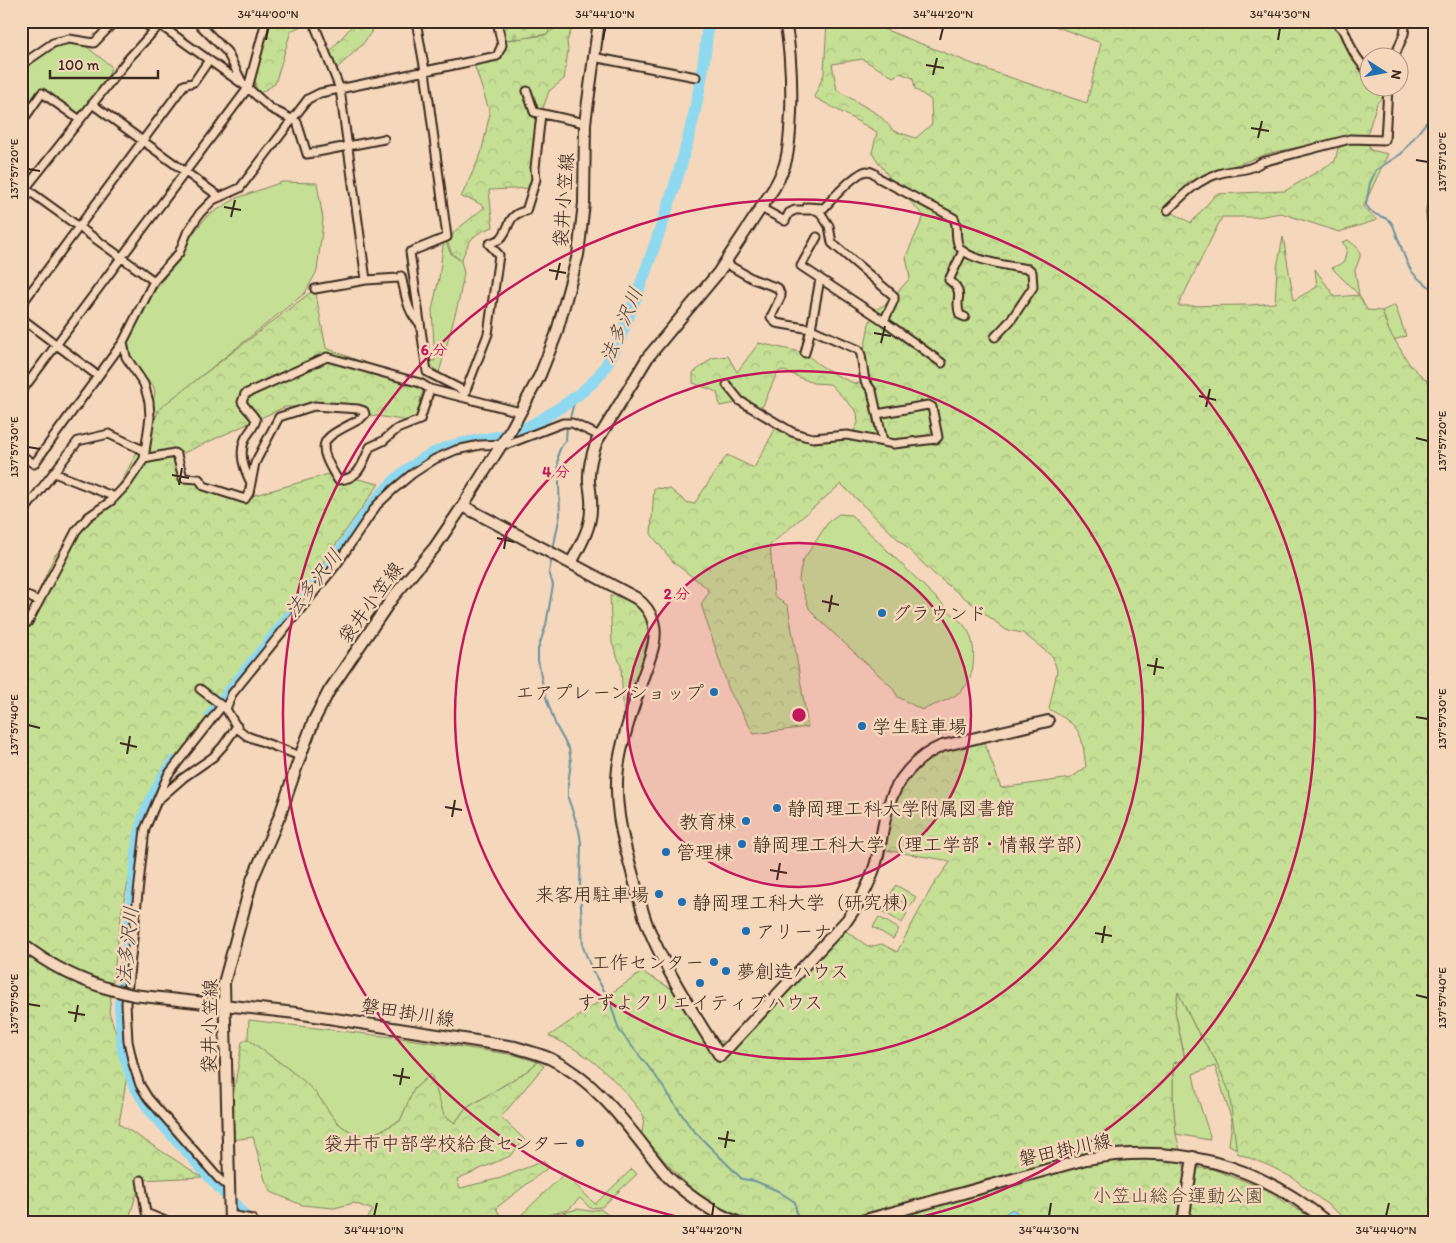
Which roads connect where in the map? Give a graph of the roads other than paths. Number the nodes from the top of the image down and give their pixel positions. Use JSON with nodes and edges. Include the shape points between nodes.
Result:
{"nodes":[{"id":1,"x":115,"y":21,"type":"edge"},
{"id":2,"x":140,"y":21,"type":"edge"},
{"id":3,"x":196,"y":21,"type":"edge"},
{"id":4,"x":266,"y":21,"type":"edge"},
{"id":5,"x":313,"y":21,"type":"edge"},
{"id":6,"x":416,"y":21,"type":"edge"},
{"id":7,"x":497,"y":21,"type":"edge"},
{"id":8,"x":598,"y":21,"type":"edge"},
{"id":9,"x":785,"y":21,"type":"edge"},
{"id":10,"x":1333,"y":21,"type":"edge"},
{"id":11,"x":1406,"y":21,"type":"edge"},
{"id":12,"x":159,"y":26,"type":"edge"},
{"id":13,"x":1398,"y":48,"type":"edge"},
{"id":14,"x":594,"y":57,"type":"junction"},
{"id":15,"x":1358,"y":59,"type":"edge"},
{"id":16,"x":209,"y":60,"type":"junction"},
{"id":17,"x":21,"y":65,"type":"edge"},
{"id":18,"x":425,"y":71,"type":"junction"},
{"id":19,"x":696,"y":77,"type":"dead end"},
{"id":20,"x":246,"y":86,"type":"junction"},
{"id":21,"x":340,"y":89,"type":"junction"},
{"id":22,"x":526,"y":91,"type":"dead end"},
{"id":23,"x":1385,"y":98,"type":"edge"},
{"id":24,"x":92,"y":104,"type":"junction"},
{"id":25,"x":541,"y":114,"type":"junction"},
{"id":26,"x":80,"y":120,"type":"junction"},
{"id":27,"x":293,"y":120,"type":"junction"},
{"id":28,"x":21,"y":122,"type":"edge"},
{"id":29,"x":585,"y":123,"type":"junction"},
{"id":30,"x":384,"y":139,"type":"dead end"},
{"id":31,"x":143,"y":141,"type":"junction"},
{"id":32,"x":348,"y":146,"type":"junction"},
{"id":33,"x":186,"y":172,"type":"junction"},
{"id":34,"x":23,"y":191,"type":"edge"},
{"id":35,"x":1435,"y":196,"type":"edge"},
{"id":36,"x":220,"y":197,"type":"junction"},
{"id":37,"x":761,"y":208,"type":"junction"},
{"id":38,"x":806,"y":210,"type":"junction"},
{"id":39,"x":1168,"y":210,"type":"dead end"},
{"id":40,"x":80,"y":227,"type":"junction"},
{"id":41,"x":1435,"y":233,"type":"edge"},
{"id":42,"x":817,"y":237,"type":"dead end"},
{"id":43,"x":963,"y":251,"type":"junction"},
{"id":44,"x":122,"y":258,"type":"junction"},
{"id":45,"x":725,"y":263,"type":"junction"},
{"id":46,"x":820,"y":279,"type":"junction"},
{"id":47,"x":366,"y":280,"type":"junction"},
{"id":48,"x":154,"y":281,"type":"junction"},
{"id":49,"x":314,"y":289,"type":"dead end"},
{"id":50,"x":21,"y":305,"type":"edge"},
{"id":51,"x":965,"y":317,"type":"dead end"},
{"id":52,"x":21,"y":318,"type":"edge"},
{"id":53,"x":884,"y":321,"type":"junction"},
{"id":54,"x":420,"y":323,"type":"junction"},
{"id":55,"x":811,"y":329,"type":"junction"},
{"id":56,"x":995,"y":337,"type":"dead end"},
{"id":57,"x":123,"y":342,"type":"junction"},
{"id":58,"x":57,"y":345,"type":"junction"},
{"id":59,"x":804,"y":353,"type":"dead end"},
{"id":60,"x":942,"y":363,"type":"dead end"},
{"id":61,"x":98,"y":376,"type":"junction"},
{"id":62,"x":727,"y":385,"type":"dead end"},
{"id":63,"x":430,"y":388,"type":"junction"},
{"id":64,"x":21,"y":392,"type":"edge"},
{"id":65,"x":465,"y":395,"type":"junction"},
{"id":66,"x":520,"y":412,"type":"junction"},
{"id":67,"x":877,"y":414,"type":"junction"},
{"id":68,"x":600,"y":436,"type":"junction"},
{"id":69,"x":883,"y":441,"type":"junction"},
{"id":70,"x":501,"y":443,"type":"junction"},
{"id":71,"x":146,"y":451,"type":"junction"},
{"id":72,"x":21,"y":455,"type":"edge"},
{"id":73,"x":144,"y":459,"type":"junction"},
{"id":74,"x":54,"y":473,"type":"junction"},
{"id":75,"x":251,"y":483,"type":"junction"},
{"id":76,"x":115,"y":497,"type":"junction"},
{"id":77,"x":463,"y":506,"type":"junction"},
{"id":78,"x":21,"y":515,"type":"edge"},
{"id":79,"x":571,"y":563,"type":"junction"},
{"id":80,"x":21,"y":593,"type":"edge"},
{"id":81,"x":38,"y":602,"type":"junction"},
{"id":82,"x":21,"y":627,"type":"edge"},
{"id":83,"x":200,"y":689,"type":"dead end"},
{"id":84,"x":224,"y":707,"type":"junction"},
{"id":85,"x":1048,"y":721,"type":"dead end"},
{"id":86,"x":237,"y":726,"type":"junction"},
{"id":87,"x":300,"y":756,"type":"junction"},
{"id":88,"x":171,"y":772,"type":"junction"},
{"id":89,"x":186,"y":776,"type":"junction"},
{"id":90,"x":157,"y":800,"type":"junction"},
{"id":91,"x":21,"y":942,"type":"edge"},
{"id":92,"x":224,"y":1006,"type":"junction"},
{"id":93,"x":1193,"y":1157,"type":"junction"},
{"id":94,"x":141,"y":1180,"type":"dead end"},
{"id":95,"x":229,"y":1187,"type":"junction"},
{"id":96,"x":230,"y":1219,"type":"edge"},
{"id":97,"x":168,"y":1222,"type":"edge"},
{"id":98,"x":254,"y":1222,"type":"edge"},
{"id":99,"x":738,"y":1222,"type":"edge"},
{"id":100,"x":858,"y":1222,"type":"edge"},
{"id":101,"x":1183,"y":1222,"type":"edge"},
{"id":102,"x":1328,"y":1222,"type":"edge"}],
"edges":[{"from":1,"to":17,"type":"street","via":[[94,43],[69,39],[53,43]]},
{"from":2,"to":12,"type":"street"},
{"from":3,"to":20,"type":"street","via":[[227,52]]},
{"from":4,"to":20,"type":"street","via":[[254,71]]},
{"from":5,"to":21,"type":"street"},
{"from":6,"to":18,"type":"street"},
{"from":7,"to":18,"type":"street","via":[[502,45],[497,56]]},
{"from":8,"to":14,"type":"main road","name":"袋井小笠線"},
{"from":9,"to":37,"type":"main road","via":[[792,64],[790,141],[782,174]]},
{"from":10,"to":15,"type":"street","via":[[1347,33]]},
{"from":11,"to":13,"type":"street"},
{"from":12,"to":16,"type":"street"},
{"from":12,"to":24,"type":"street"},
{"from":14,"to":19,"type":"street"},
{"from":14,"to":29,"type":"main road","name":"袋井小笠線"},
{"from":16,"to":20,"type":"street"},
{"from":16,"to":31,"type":"street","via":[[194,82],[184,85]]},
{"from":18,"to":21,"type":"street"},
{"from":18,"to":54,"type":"street","via":[[447,237],[410,252]]},
{"from":20,"to":27,"type":"street","via":[[270,108]]},
{"from":20,"to":33,"type":"street"},
{"from":21,"to":27,"type":"street","via":[[308,98]]},
{"from":21,"to":32,"type":"street"},
{"from":22,"to":25,"type":"street","via":[[534,112]]},
{"from":23,"to":39,"type":"street","via":[[1385,140],[1350,139],[1262,162],[1253,168],[1219,173],[1187,190]]},
{"from":24,"to":26,"type":"street"},
{"from":24,"to":31,"type":"street"},
{"from":25,"to":29,"type":"street"},
{"from":25,"to":65,"type":"street","via":[[536,179],[526,211],[512,218],[500,238],[489,244],[499,254],[488,334]]},
{"from":26,"to":28,"type":"street","via":[[42,93]]},
{"from":26,"to":34,"type":"street"},
{"from":27,"to":32,"type":"street","via":[[297,122],[307,154]]},
{"from":27,"to":36,"type":"street","via":[[240,188]]},
{"from":29,"to":66,"type":"main road","name":"袋井小笠線","via":[[584,203],[578,255],[556,335],[540,376]]},
{"from":30,"to":32,"type":"street"},
{"from":31,"to":33,"type":"street"},
{"from":31,"to":40,"type":"street"},
{"from":32,"to":47,"type":"street"},
{"from":33,"to":36,"type":"street"},
{"from":33,"to":44,"type":"street"},
{"from":34,"to":40,"type":"street"},
{"from":35,"to":41,"type":"street","via":[[1430,205],[1430,215]]},
{"from":36,"to":48,"type":"street","via":[[200,213],[179,253]]},
{"from":37,"to":38,"type":"street","via":[[785,220],[795,210]]},
{"from":37,"to":45,"type":"main road"},
{"from":38,"to":43,"type":"street","via":[[807,207],[824,208],[838,192],[869,171],[954,218],[958,244]]},
{"from":38,"to":53,"type":"street","via":[[820,212],[829,226],[832,243],[894,296]]},
{"from":40,"to":44,"type":"street"},
{"from":40,"to":50,"type":"street"},
{"from":42,"to":46,"type":"street","via":[[801,266]]},
{"from":43,"to":51,"type":"street","via":[[949,280],[957,285],[958,311]]},
{"from":43,"to":56,"type":"street","via":[[990,263],[1032,272],[1033,287]]},
{"from":44,"to":48,"type":"street"},
{"from":44,"to":58,"type":"street"},
{"from":45,"to":55,"type":"street","via":[[753,279],[778,288],[782,296],[771,317],[776,324]]},
{"from":45,"to":68,"type":"main road","via":[[648,357]]},
{"from":46,"to":53,"type":"street"},
{"from":46,"to":55,"type":"street"},
{"from":47,"to":49,"type":"street"},
{"from":47,"to":54,"type":"street","via":[[402,276],[410,309]]},
{"from":48,"to":57,"type":"street"},
{"from":52,"to":58,"type":"street"},
{"from":53,"to":60,"type":"street"},
{"from":54,"to":65,"type":"street","via":[[427,372]]},
{"from":55,"to":59,"type":"street"},
{"from":55,"to":67,"type":"street","via":[[858,350]]},
{"from":57,"to":61,"type":"street"},
{"from":57,"to":71,"type":"street","via":[[126,357],[147,391],[150,417]]},
{"from":58,"to":61,"type":"street"},
{"from":58,"to":64,"type":"street"},
{"from":61,"to":72,"type":"street","via":[[34,464]]},
{"from":62,"to":69,"type":"street","via":[[740,401],[792,432],[813,438],[847,435]]},
{"from":63,"to":65,"type":"street"},
{"from":63,"to":75,"type":"street","via":[[327,357],[245,394],[242,402],[256,420],[245,439],[242,456],[243,468]]},
{"from":63,"to":75,"type":"street","via":[[420,420],[397,429],[370,447],[363,465],[346,480],[338,480],[327,462],[324,444],[327,437],[360,419],[365,414],[364,410],[314,406],[279,417],[255,464]]},
{"from":65,"to":66,"type":"street"},
{"from":66,"to":70,"type":"main road","name":"袋井小笠線"},
{"from":67,"to":69,"type":"street"},
{"from":67,"to":69,"type":"street","via":[[928,405],[932,408],[938,437],[936,440],[894,444]]},
{"from":68,"to":70,"type":"street","via":[[572,423],[564,423]]},
{"from":68,"to":79,"type":"main road","via":[[589,467],[590,520]]},
{"from":70,"to":77,"type":"main road","name":"袋井小笠線"},
{"from":70,"to":84,"type":"street","via":[[480,445],[435,459],[412,474],[377,505],[337,564]]},
{"from":71,"to":73,"type":"street"},
{"from":71,"to":74,"type":"street","via":[[109,434],[78,441]]},
{"from":73,"to":75,"type":"street","via":[[174,453],[183,478],[199,479],[204,486],[241,499],[245,499]]},
{"from":73,"to":76,"type":"street"},
{"from":74,"to":76,"type":"street"},
{"from":74,"to":78,"type":"street"},
{"from":76,"to":81,"type":"street","via":[[88,517],[76,531]]},
{"from":77,"to":79,"type":"main road"},
{"from":77,"to":87,"type":"main road","name":"袋井小笠線","via":[[435,547],[393,597],[329,691]]},
{"from":79,"to":85,"type":"main road","via":[[636,598],[654,622],[654,642],[624,735],[617,786],[619,815],[648,925],[682,995],[720,1056],[856,908],[875,867],[893,794],[916,762],[942,746]]},
{"from":80,"to":81,"type":"street"},
{"from":81,"to":82,"type":"street","via":[[28,622]]},
{"from":83,"to":84,"type":"street"},
{"from":84,"to":86,"type":"street"},
{"from":84,"to":88,"type":"street"},
{"from":86,"to":87,"type":"street","via":[[247,736]]},
{"from":86,"to":89,"type":"street","via":[[213,757]]},
{"from":87,"to":92,"type":"main road","name":"袋井小笠線","via":[[280,815],[252,880],[224,983]]},
{"from":88,"to":89,"type":"street"},
{"from":88,"to":90,"type":"street"},
{"from":89,"to":90,"type":"street"},
{"from":90,"to":95,"type":"street","via":[[144,833],[126,1003],[128,1041],[140,1085],[148,1098]]},
{"from":91,"to":92,"type":"main road","name":"磐田掛川線","bridge":true,"via":[[40,958],[94,985],[133,995]]},
{"from":92,"to":95,"type":"main road","name":"袋井小笠線"},
{"from":92,"to":99,"type":"main road","name":"磐田掛川線","via":[[446,1035],[515,1047],[550,1059],[592,1087],[681,1189],[709,1209]]},
{"from":93,"to":100,"type":"main road","name":"磐田掛川線","via":[[1136,1153],[1086,1159]]},
{"from":93,"to":101,"type":"main road"},
{"from":93,"to":102,"type":"main road","name":"磐田掛川線","via":[[1261,1178],[1289,1193]]},
{"from":94,"to":97,"type":"street","via":[[146,1214]]},
{"from":95,"to":96,"type":"main road","name":"袋井小笠線"},
{"from":96,"to":98,"type":"street","via":[[252,1219]]}]}
